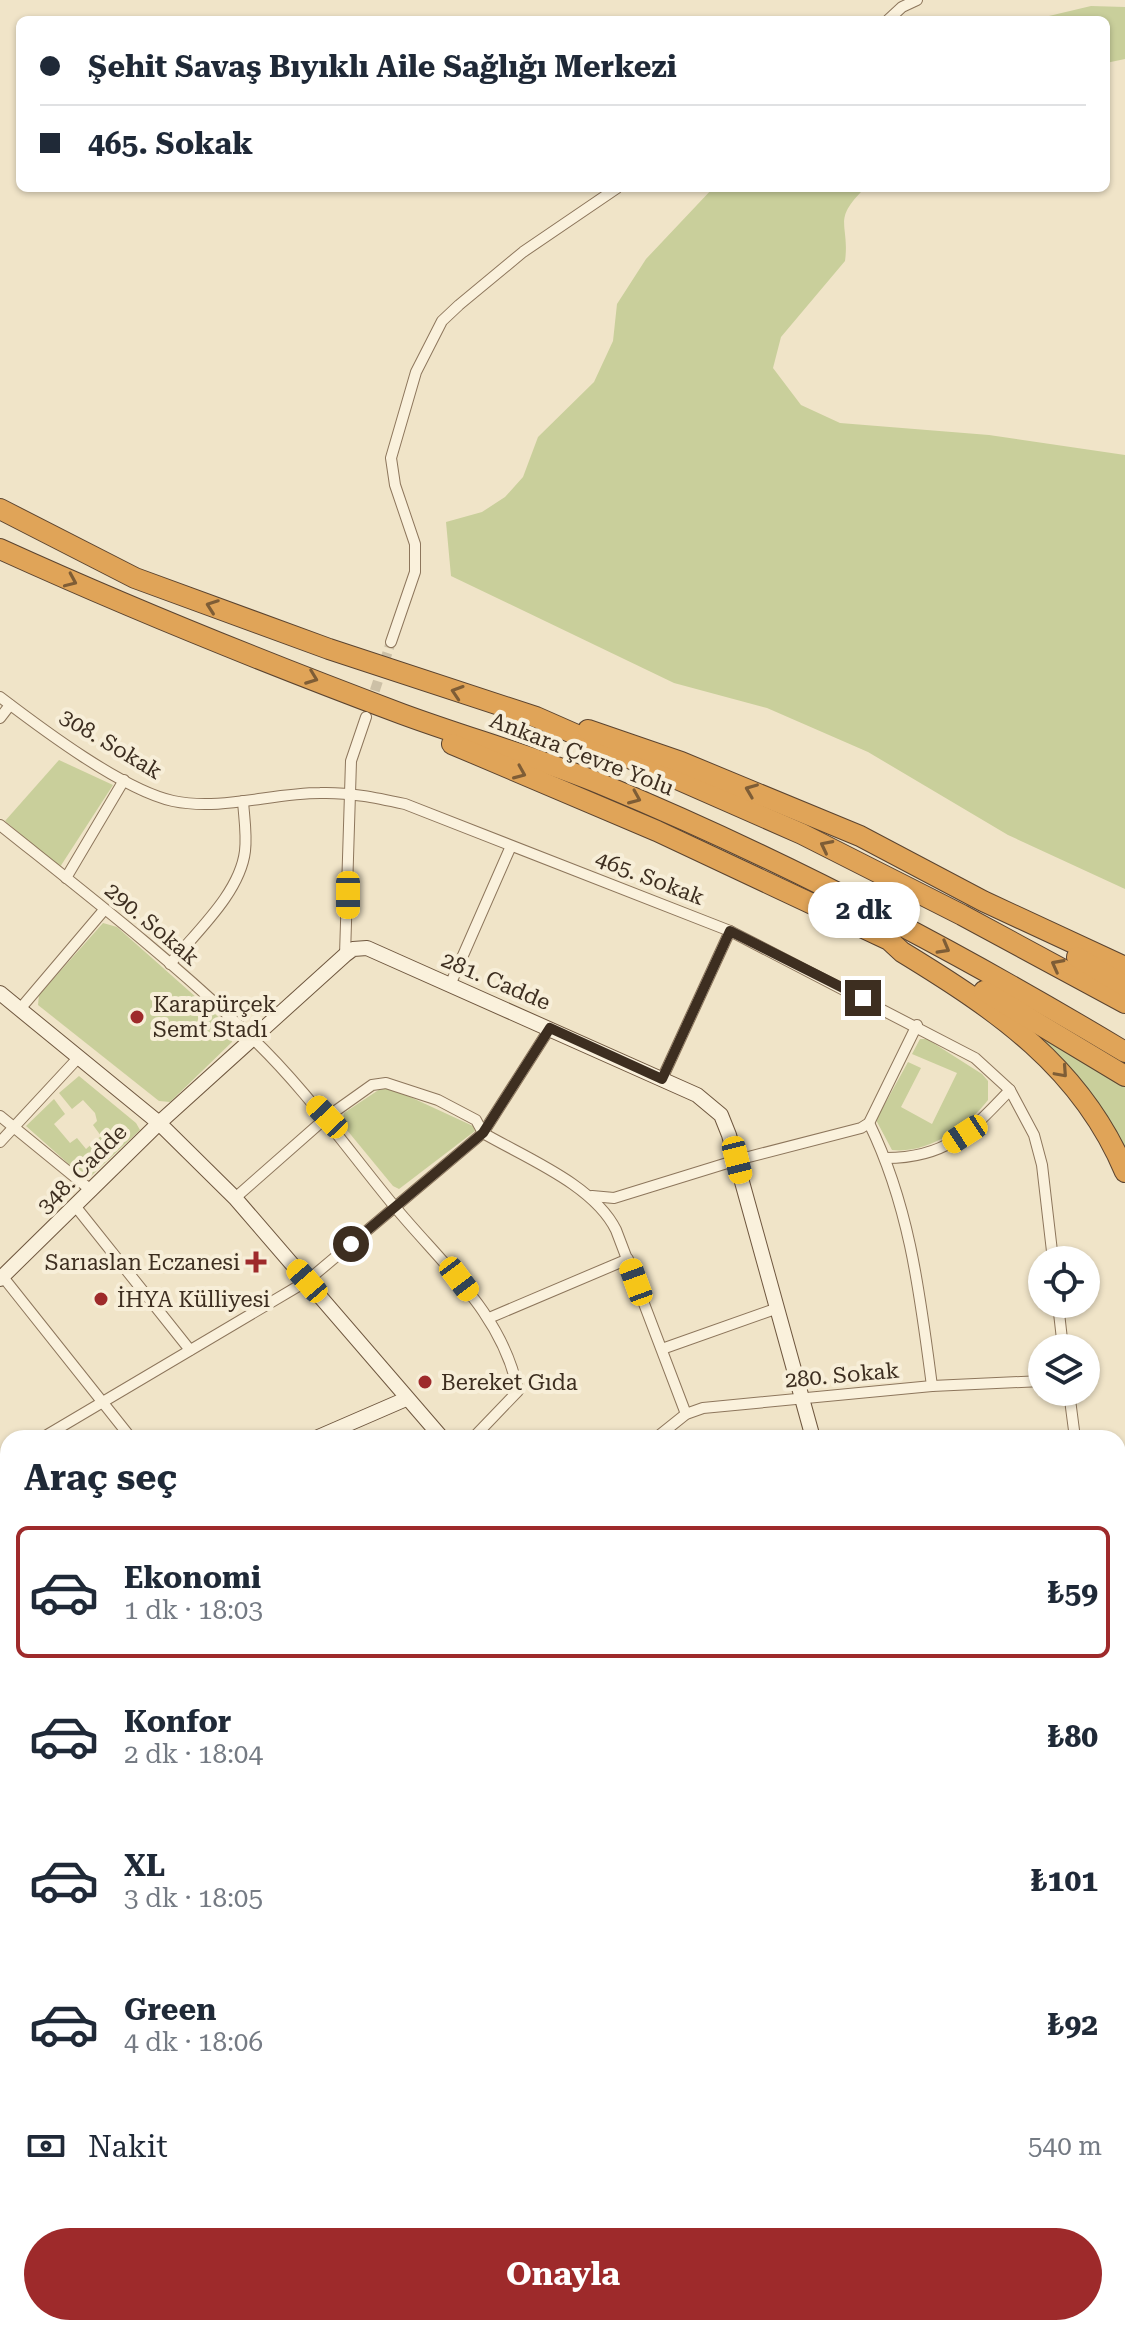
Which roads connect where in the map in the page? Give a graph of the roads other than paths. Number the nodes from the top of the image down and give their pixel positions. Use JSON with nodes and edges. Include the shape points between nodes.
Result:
{"nodes":[{"id":1,"x":917,"y":0,"type":"edge"},
{"id":2,"x":892,"y":16,"type":"edge"},
{"id":3,"x":611,"y":192,"type":"edge"},
{"id":4,"x":0,"y":509,"type":"edge"},
{"id":5,"x":0,"y":549,"type":"edge"},
{"id":6,"x":391,"y":642,"type":"tunnel mouth"},
{"id":7,"x":0,"y":697,"type":"edge"},
{"id":8,"x":10,"y":705,"type":"junction"},
{"id":9,"x":401,"y":713,"type":"junction"},
{"id":10,"x":366,"y":717,"type":"tunnel mouth"},
{"id":11,"x":536,"y":717,"type":"junction"},
{"id":12,"x":0,"y":718,"type":"edge"},
{"id":13,"x":124,"y":780,"type":"junction"},
{"id":14,"x":353,"y":793,"type":"junction"},
{"id":15,"x":243,"y":801,"type":"junction"},
{"id":16,"x":0,"y":825,"type":"edge"},
{"id":17,"x":511,"y":846,"type":"junction"},
{"id":18,"x":66,"y":878,"type":"junction"},
{"id":19,"x":983,"y":901,"type":"junction"},
{"id":20,"x":104,"y":910,"type":"junction"},
{"id":21,"x":730,"y":931,"type":"junction"},
{"id":22,"x":889,"y":940,"type":"junction"},
{"id":23,"x":345,"y":955,"type":"junction"},
{"id":24,"x":170,"y":964,"type":"junction"},
{"id":25,"x":1125,"y":967,"type":"edge"},
{"id":26,"x":450,"y":985,"type":"junction"},
{"id":27,"x":1125,"y":986,"type":"edge"},
{"id":28,"x":0,"y":993,"type":"edge"},
{"id":29,"x":1125,"y":1003,"type":"edge"},
{"id":30,"x":20,"y":1009,"type":"junction"},
{"id":31,"x":917,"y":1025,"type":"junction"},
{"id":32,"x":550,"y":1028,"type":"junction"},
{"id":33,"x":251,"y":1037,"type":"junction"},
{"id":34,"x":1125,"y":1052,"type":"edge"},
{"id":35,"x":78,"y":1058,"type":"junction"},
{"id":36,"x":1125,"y":1076,"type":"edge"},
{"id":37,"x":662,"y":1079,"type":"junction"},
{"id":38,"x":1010,"y":1090,"type":"junction"},
{"id":39,"x":0,"y":1116,"type":"edge"},
{"id":40,"x":327,"y":1117,"type":"junction"},
{"id":41,"x":159,"y":1123,"type":"junction"},
{"id":42,"x":869,"y":1123,"type":"junction"},
{"id":43,"x":15,"y":1128,"type":"junction"},
{"id":44,"x":483,"y":1133,"type":"junction"},
{"id":45,"x":0,"y":1142,"type":"edge"},
{"id":46,"x":886,"y":1158,"type":"junction"},
{"id":47,"x":737,"y":1160,"type":"junction"},
{"id":48,"x":1125,"y":1172,"type":"edge"},
{"id":49,"x":92,"y":1191,"type":"junction"},
{"id":50,"x":590,"y":1195,"type":"junction"},
{"id":51,"x":235,"y":1198,"type":"junction"},
{"id":52,"x":614,"y":1198,"type":"junction"},
{"id":53,"x":394,"y":1206,"type":"junction"},
{"id":54,"x":76,"y":1207,"type":"junction"},
{"id":55,"x":612,"y":1222,"type":"junction"},
{"id":56,"x":1051,"y":1246,"type":"edge"},
{"id":57,"x":628,"y":1259,"type":"junction"},
{"id":58,"x":1,"y":1278,"type":"edge"},
{"id":59,"x":307,"y":1281,"type":"junction"},
{"id":60,"x":775,"y":1309,"type":"junction"},
{"id":61,"x":489,"y":1318,"type":"junction"},
{"id":62,"x":662,"y":1349,"type":"junction"},
{"id":63,"x":190,"y":1350,"type":"junction"},
{"id":64,"x":1028,"y":1382,"type":"edge"},
{"id":65,"x":932,"y":1386,"type":"junction"},
{"id":66,"x":803,"y":1398,"type":"junction"},
{"id":67,"x":406,"y":1399,"type":"junction"},
{"id":68,"x":103,"y":1402,"type":"junction"},
{"id":69,"x":1071,"y":1406,"type":"edge"},
{"id":70,"x":686,"y":1414,"type":"junction"},
{"id":71,"x":56,"y":1430,"type":"edge"},
{"id":72,"x":125,"y":1430,"type":"edge"},
{"id":73,"x":334,"y":1430,"type":"edge"},
{"id":74,"x":435,"y":1430,"type":"edge"},
{"id":75,"x":481,"y":1430,"type":"edge"},
{"id":76,"x":666,"y":1430,"type":"edge"},
{"id":77,"x":811,"y":1430,"type":"edge"},
{"id":78,"x":1074,"y":1430,"type":"edge"}],
"edges":[{"from":1,"to":2,"type":"street"},
{"from":3,"to":6,"type":"street","via":[[511,261],[459,305],[442,321],[416,372],[391,458],[415,544],[415,572]]},
{"from":11,"to":4,"type":"highway","name":"Ankara Çevre Yolu","one_way":true,"via":[[135,578]]},
{"from":5,"to":9,"type":"highway","name":"Ankara Çevre Yolu","one_way":true,"via":[[106,598]]},
{"from":7,"to":8,"type":"street","name":"308. Sokak"},
{"from":8,"to":12,"type":"street"},
{"from":8,"to":13,"type":"street","name":"308. Sokak"},
{"from":9,"to":22,"type":"highway","one_way":true,"via":[[436,737],[657,831]]},
{"from":9,"to":34,"type":"highway","name":"Ankara Çevre Yolu","one_way":true,"via":[[596,782],[700,826],[915,933]]},
{"from":10,"to":14,"type":"street","via":[[351,761]]},
{"from":19,"to":11,"type":"highway","one_way":true,"via":[[860,836],[774,799],[609,735]]},
{"from":29,"to":11,"type":"highway","name":"Ankara Çevre Yolu","one_way":true,"via":[[802,834]]},
{"from":13,"to":15,"type":"street","name":"308. Sokak","via":[[173,801]]},
{"from":13,"to":18,"type":"street"},
{"from":14,"to":15,"type":"street","name":"308. Sokak"},
{"from":14,"to":17,"type":"street","name":"465. Sokak","via":[[405,804]]},
{"from":14,"to":23,"type":"street"},
{"from":15,"to":24,"type":"street","via":[[246,841],[241,868],[222,901]]},
{"from":16,"to":18,"type":"street","name":"290. Sokak"},
{"from":17,"to":21,"type":"street","name":"465. Sokak"},
{"from":17,"to":26,"type":"street"},
{"from":18,"to":20,"type":"street","name":"290. Sokak"},
{"from":19,"to":25,"type":"highway"},
{"from":19,"to":27,"type":"highway"},
{"from":20,"to":24,"type":"street","name":"290. Sokak"},
{"from":20,"to":30,"type":"street"},
{"from":21,"to":31,"type":"street","name":"465. Sokak"},
{"from":21,"to":37,"type":"street"},
{"from":22,"to":36,"type":"highway","via":[[1040,1022]]},
{"from":22,"to":48,"type":"highway","one_way":true,"via":[[1007,1021],[1051,1059],[1085,1098]]},
{"from":23,"to":26,"type":"street","name":"281. Cadde","via":[[367,948]]},
{"from":23,"to":33,"type":"street"},
{"from":24,"to":33,"type":"street","name":"290. Sokak"},
{"from":26,"to":32,"type":"street","name":"281. Cadde"},
{"from":28,"to":30,"type":"street"},
{"from":30,"to":35,"type":"street"},
{"from":31,"to":38,"type":"street","name":"465. Sokak","via":[[975,1058]]},
{"from":31,"to":42,"type":"street"},
{"from":32,"to":37,"type":"street","name":"281. Cadde"},
{"from":32,"to":44,"type":"street"},
{"from":33,"to":40,"type":"street","name":"290. Sokak"},
{"from":33,"to":41,"type":"street"},
{"from":35,"to":41,"type":"street"},
{"from":35,"to":43,"type":"street"},
{"from":37,"to":47,"type":"street","name":"281. Cadde","via":[[715,1108]]},
{"from":38,"to":46,"type":"street","via":[[950,1144],[925,1155]]},
{"from":38,"to":56,"type":"street","name":"465. Sokak","via":[[1038,1146]]},
{"from":39,"to":43,"type":"street"},
{"from":40,"to":44,"type":"street","via":[[372,1085],[386,1083],[438,1100],[476,1120]]},
{"from":40,"to":51,"type":"street"},
{"from":40,"to":53,"type":"street","name":"290. Sokak"},
{"from":41,"to":49,"type":"street","name":"348. Cadde"},
{"from":41,"to":51,"type":"street"},
{"from":42,"to":46,"type":"street"},
{"from":42,"to":47,"type":"street"},
{"from":43,"to":45,"type":"street"},
{"from":43,"to":49,"type":"street"},
{"from":44,"to":50,"type":"street"},
{"from":44,"to":53,"type":"street"},
{"from":46,"to":65,"type":"street","via":[[913,1245]]},
{"from":47,"to":52,"type":"street"},
{"from":47,"to":60,"type":"street","name":"281. Cadde"},
{"from":49,"to":54,"type":"street","name":"348. Cadde"},
{"from":50,"to":52,"type":"street"},
{"from":50,"to":55,"type":"street"},
{"from":51,"to":59,"type":"street"},
{"from":52,"to":55,"type":"street"},
{"from":53,"to":59,"type":"street"},
{"from":53,"to":61,"type":"street","name":"290. Sokak"},
{"from":54,"to":58,"type":"street","name":"348. Cadde"},
{"from":54,"to":63,"type":"street"},
{"from":55,"to":57,"type":"street"},
{"from":57,"to":61,"type":"street"},
{"from":57,"to":62,"type":"street"},
{"from":58,"to":68,"type":"street"},
{"from":59,"to":63,"type":"street"},
{"from":59,"to":67,"type":"street"},
{"from":60,"to":62,"type":"street"},
{"from":60,"to":66,"type":"street","name":"281. Cadde"},
{"from":61,"to":75,"type":"street","name":"290. Sokak","via":[[518,1391]]},
{"from":62,"to":70,"type":"street"},
{"from":63,"to":68,"type":"street"},
{"from":64,"to":65,"type":"street","name":"280. Sokak"},
{"from":65,"to":66,"type":"street","name":"280. Sokak"},
{"from":66,"to":70,"type":"street","name":"280. Sokak"},
{"from":66,"to":77,"type":"street","name":"281. Cadde"},
{"from":67,"to":73,"type":"street"},
{"from":67,"to":74,"type":"street"},
{"from":68,"to":71,"type":"street"},
{"from":68,"to":72,"type":"street"},
{"from":69,"to":78,"type":"street"},
{"from":70,"to":76,"type":"street","name":"280. Sokak"}]}
